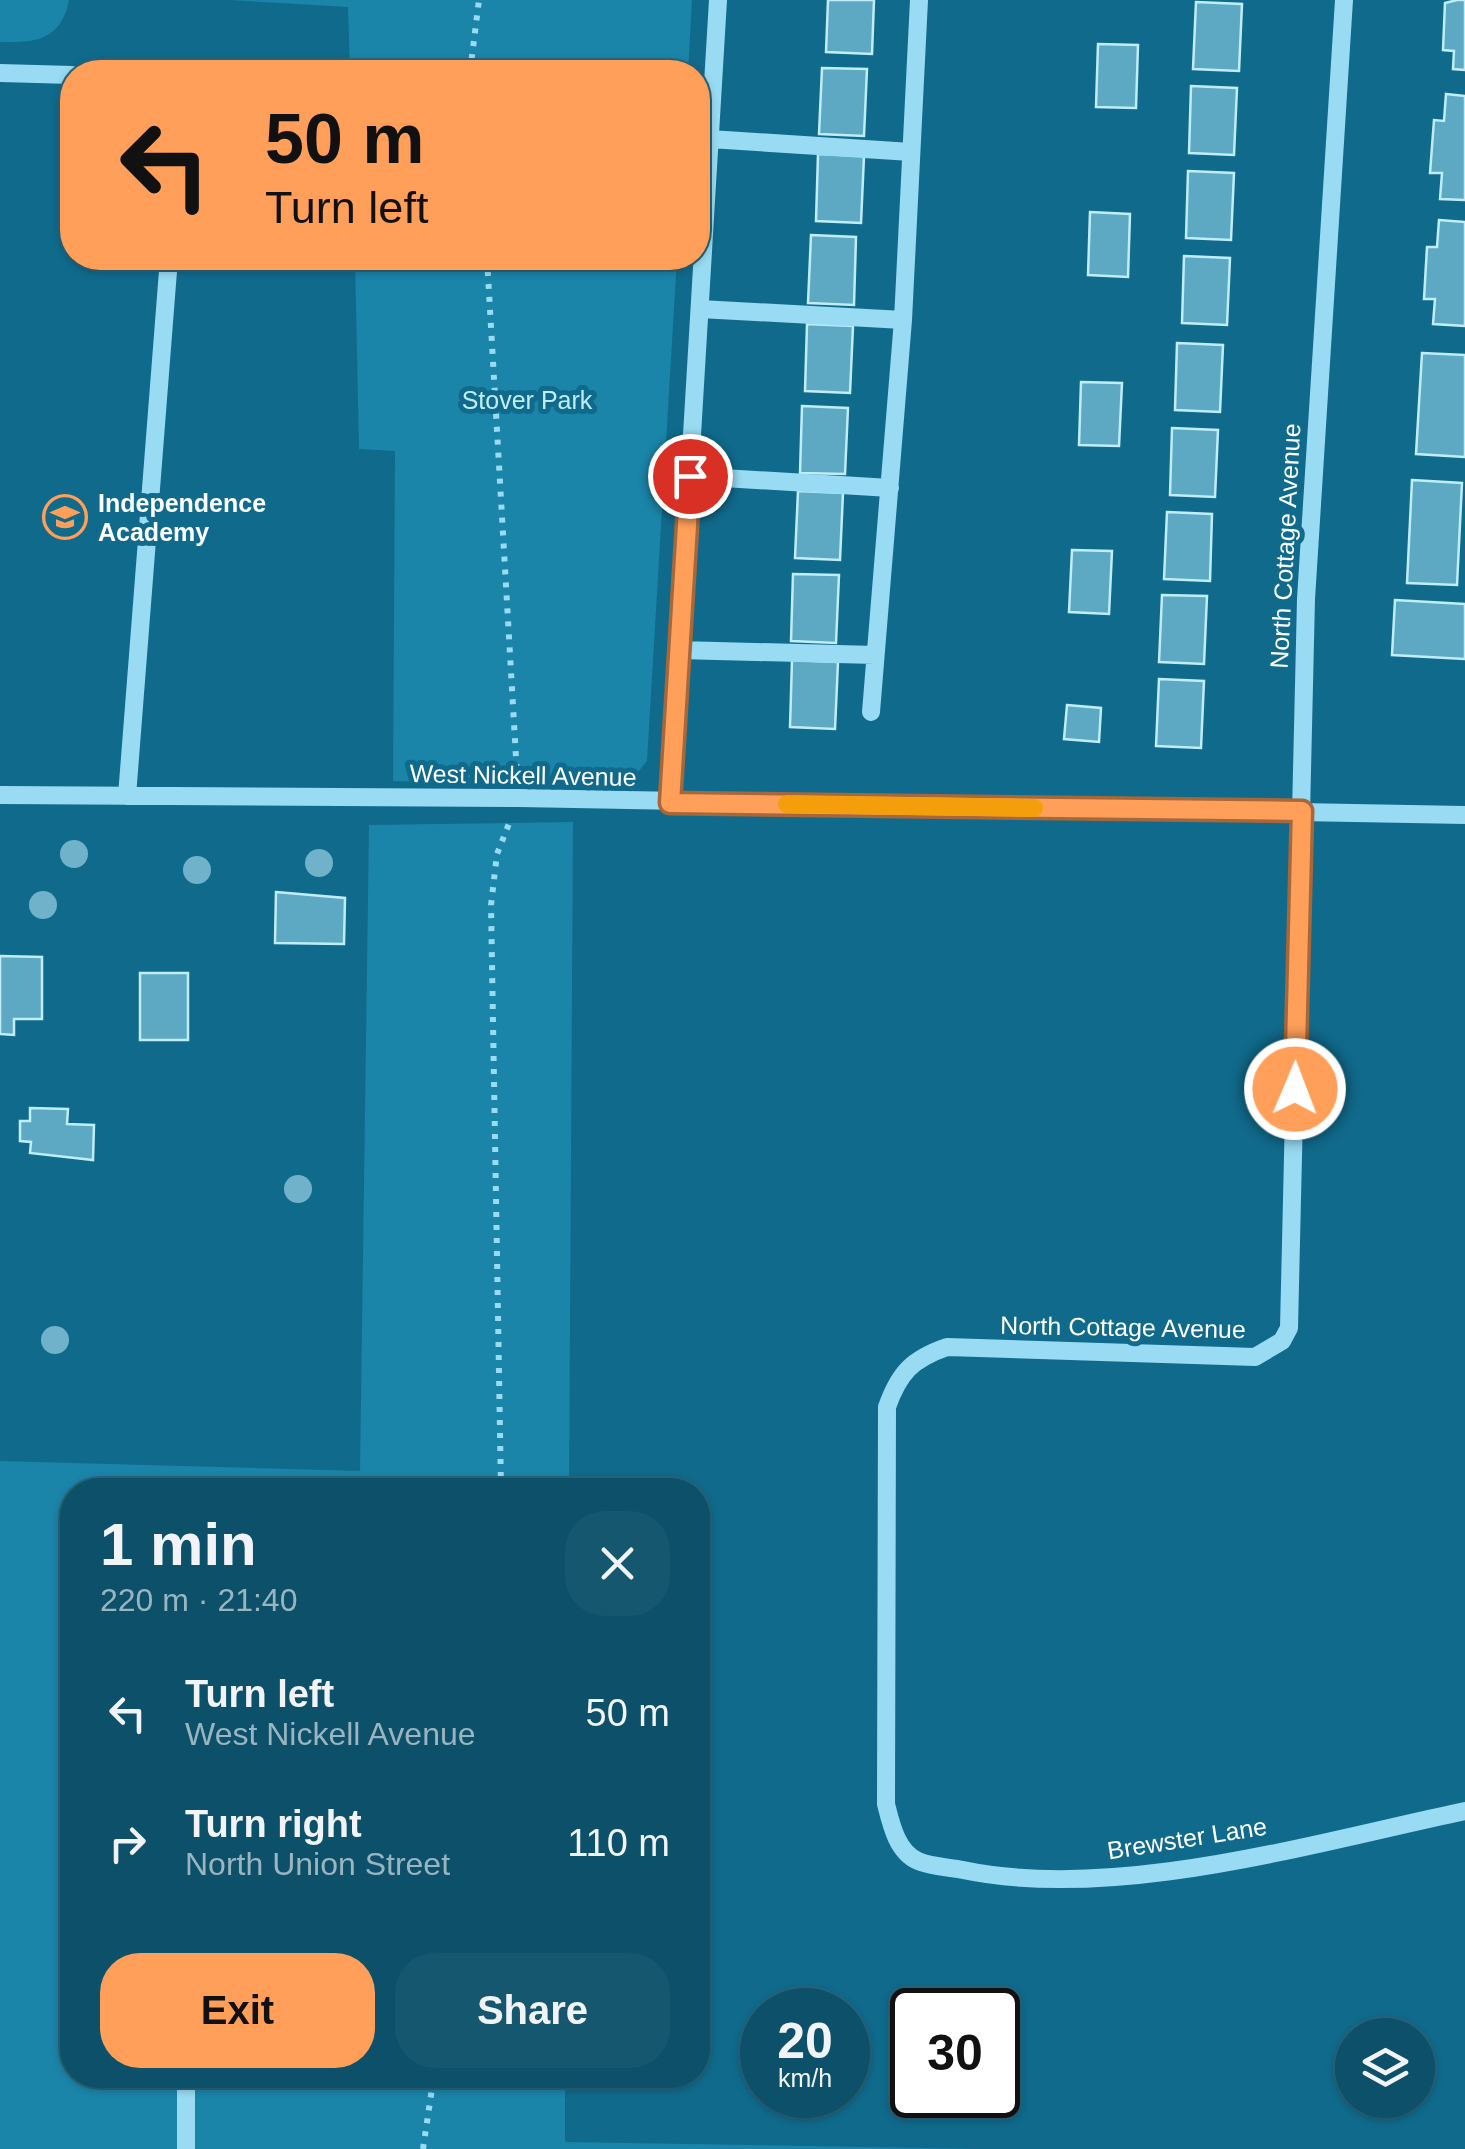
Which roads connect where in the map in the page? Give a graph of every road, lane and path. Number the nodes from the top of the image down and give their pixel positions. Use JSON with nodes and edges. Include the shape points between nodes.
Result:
{"nodes":[{"id":1,"x":478,"y":0,"type":"edge"},
{"id":2,"x":718,"y":0,"type":"edge"},
{"id":3,"x":918,"y":0,"type":"edge"},
{"id":4,"x":1344,"y":0,"type":"edge"},
{"id":5,"x":471,"y":60,"type":"edge"},
{"id":6,"x":0,"y":73,"type":"edge"},
{"id":7,"x":60,"y":76,"type":"edge"},
{"id":8,"x":710,"y":139,"type":"joint"},
{"id":9,"x":911,"y":152,"type":"junction"},
{"id":10,"x":168,"y":270,"type":"edge"},
{"id":11,"x":488,"y":270,"type":"edge"},
{"id":12,"x":702,"y":270,"type":"edge"},
{"id":13,"x":700,"y":310,"type":"junction"},
{"id":14,"x":902,"y":320,"type":"junction"},
{"id":15,"x":690,"y":476,"type":"junction"},
{"id":16,"x":890,"y":488,"type":"junction"},
{"id":17,"x":679,"y":650,"type":"junction"},
{"id":18,"x":875,"y":655,"type":"junction"},
{"id":19,"x":871,"y":712,"type":"dead end"},
{"id":20,"x":0,"y":795,"type":"edge"},
{"id":21,"x":127,"y":796,"type":"junction"},
{"id":22,"x":519,"y":798,"type":"junction"},
{"id":23,"x":670,"y":803,"type":"junction"},
{"id":24,"x":1302,"y":811,"type":"junction"},
{"id":25,"x":1465,"y":815,"type":"edge"},
{"id":26,"x":501,"y":1478,"type":"edge"},
{"id":27,"x":1465,"y":1811,"type":"edge"},
{"id":28,"x":915,"y":1860,"type":"joint"},
{"id":29,"x":186,"y":2088,"type":"edge"},
{"id":30,"x":432,"y":2088,"type":"edge"},
{"id":31,"x":186,"y":2149,"type":"edge"},
{"id":32,"x":422,"y":2149,"type":"edge"}],
"edges":[{"from":1,"to":5,"type":"path"},
{"from":2,"to":8,"type":"street"},
{"from":3,"to":9,"type":"street"},
{"from":4,"to":24,"type":"street","name":"North Cottage Avenue","via":[[1308,549]]},
{"from":6,"to":7,"type":"street"},
{"from":8,"to":9,"type":"street"},
{"from":9,"to":14,"type":"street"},
{"from":10,"to":21,"type":"street"},
{"from":11,"to":22,"type":"path"},
{"from":12,"to":13,"type":"street"},
{"from":13,"to":14,"type":"street"},
{"from":13,"to":15,"type":"street"},
{"from":14,"to":16,"type":"street"},
{"from":15,"to":16,"type":"street"},
{"from":15,"to":17,"type":"street"},
{"from":16,"to":18,"type":"street"},
{"from":17,"to":18,"type":"street"},
{"from":17,"to":23,"type":"street"},
{"from":18,"to":19,"type":"street"},
{"from":20,"to":21,"type":"street","name":"West Nickell Avenue"},
{"from":21,"to":22,"type":"street","name":"West Nickell Avenue"},
{"from":22,"to":23,"type":"street","name":"West Nickell Avenue"},
{"from":22,"to":26,"type":"path","via":[[497,854],[491,905]]},
{"from":23,"to":24,"type":"street","name":"West Nickell Avenue"},
{"from":24,"to":25,"type":"street","name":"West Nickell Avenue"},
{"from":24,"to":28,"type":"street","name":"North Cottage Avenue","via":[[1289,1328],[1282,1341],[1255,1357],[946,1347],[918,1357],[897,1378],[887,1406],[886,1804],[893,1835]]},
{"from":27,"to":28,"type":"street","name":"Brewster Lane","via":[[1218,1862],[1065,1880],[990,1876]]},
{"from":29,"to":31,"type":"street"},
{"from":30,"to":32,"type":"path"}]}
